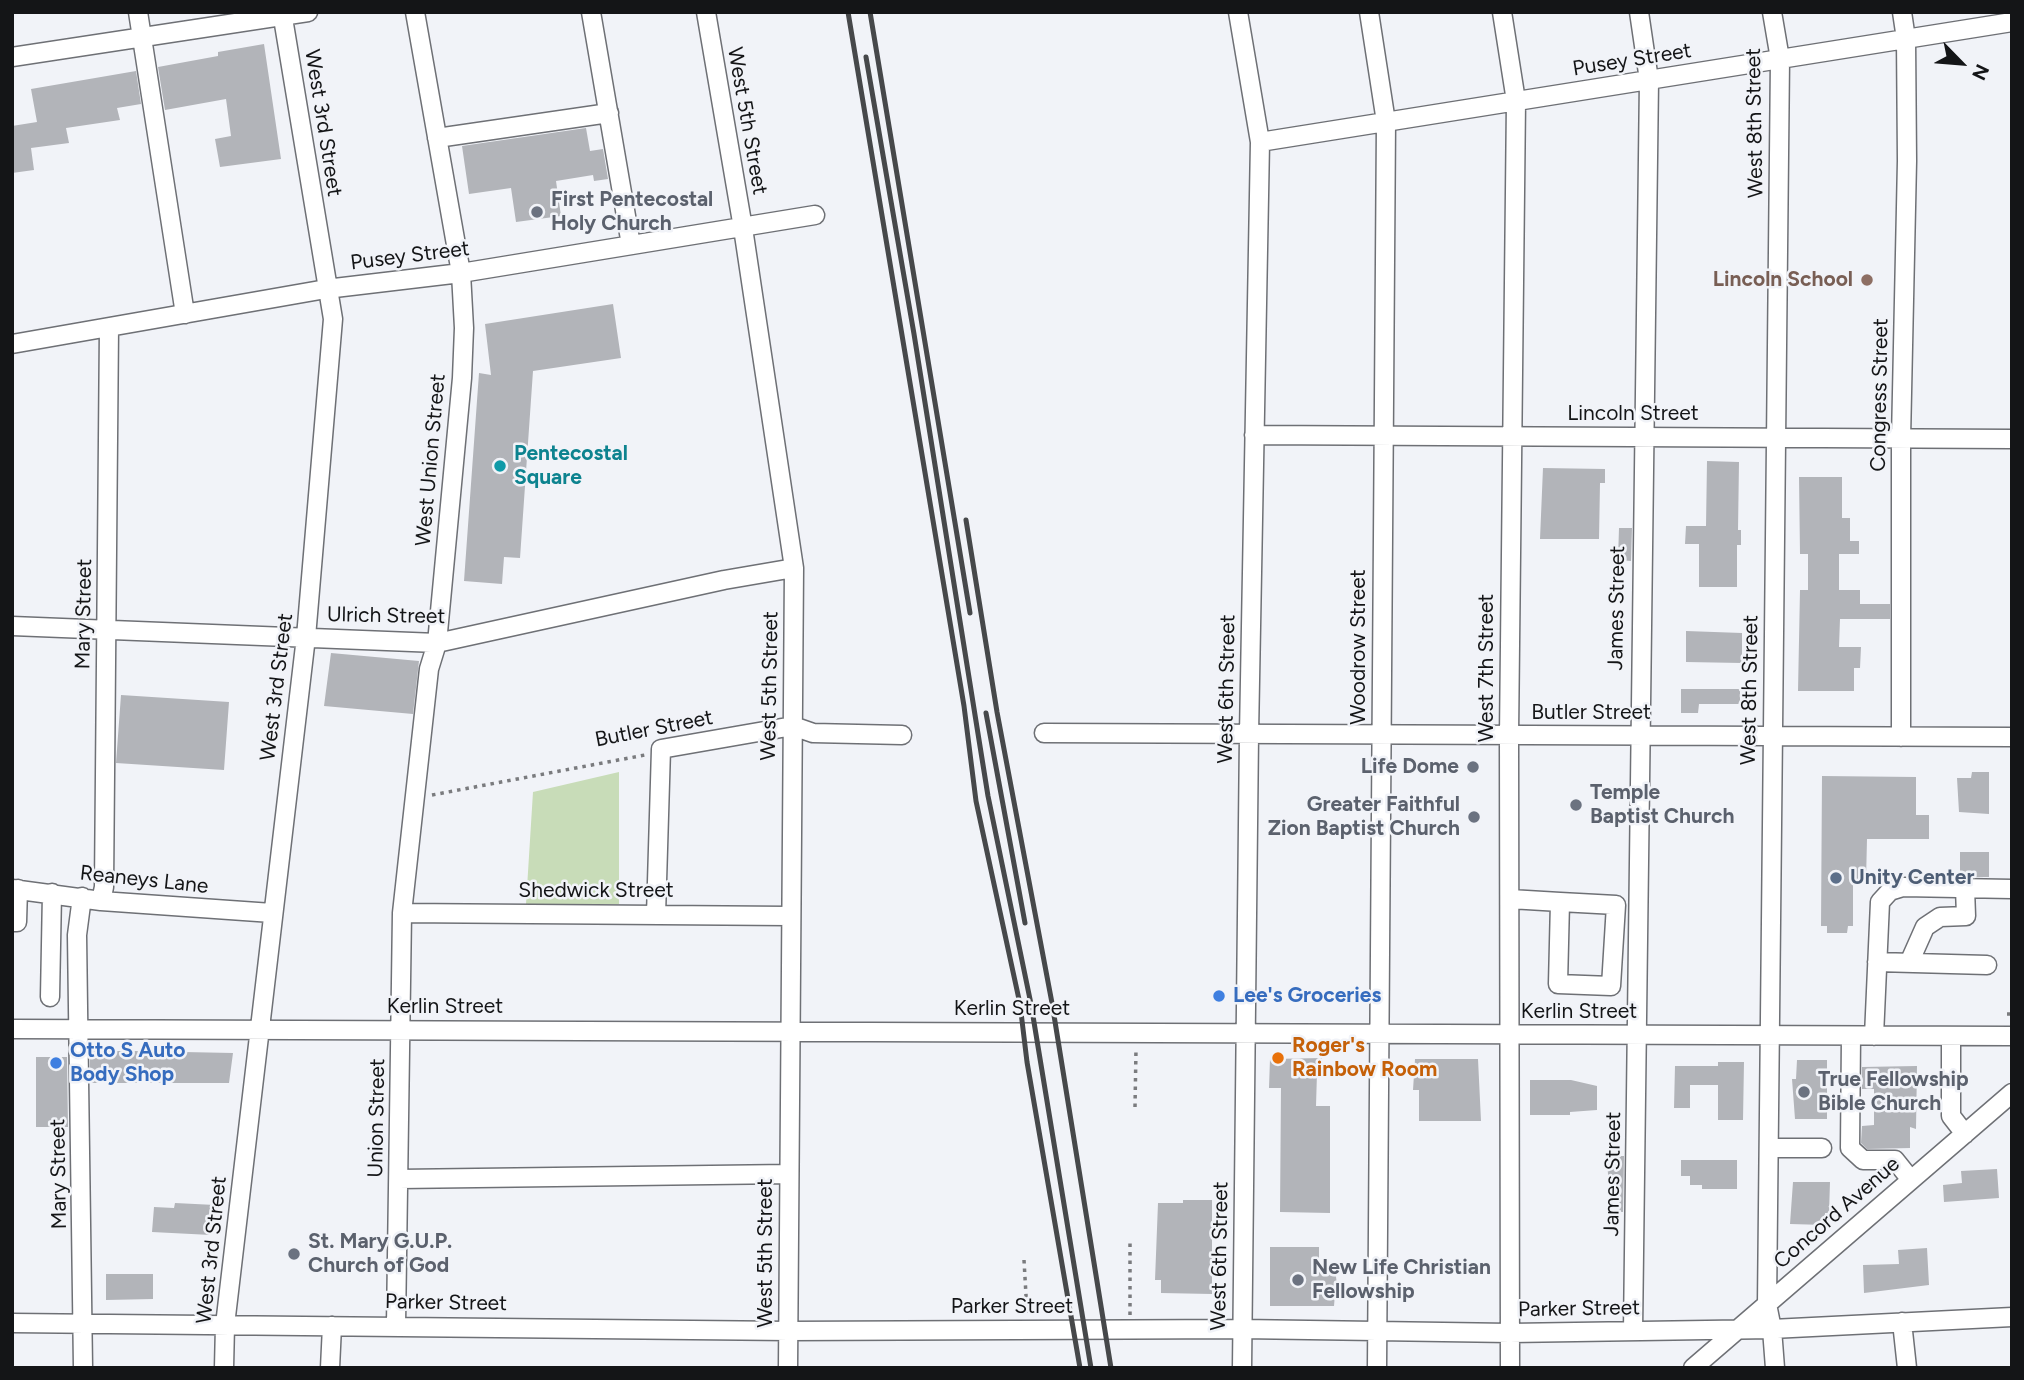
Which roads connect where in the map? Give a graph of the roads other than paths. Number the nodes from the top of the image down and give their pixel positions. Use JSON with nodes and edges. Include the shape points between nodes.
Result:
{"nodes":[{"id":1,"x":138,"y":12,"type":"edge"},
{"id":2,"x":308,"y":12,"type":"edge"},
{"id":3,"x":415,"y":12,"type":"edge"},
{"id":4,"x":591,"y":12,"type":"edge"},
{"id":5,"x":706,"y":12,"type":"edge"},
{"id":6,"x":1238,"y":12,"type":"edge"},
{"id":7,"x":1369,"y":12,"type":"edge"},
{"id":8,"x":1502,"y":12,"type":"edge"},
{"id":9,"x":1639,"y":12,"type":"edge"},
{"id":10,"x":1772,"y":12,"type":"edge"},
{"id":11,"x":1902,"y":12,"type":"edge"},
{"id":12,"x":282,"y":15,"type":"edge"},
{"id":13,"x":2012,"y":22,"type":"edge"},
{"id":14,"x":1906,"y":39,"type":"junction"},
{"id":15,"x":142,"y":40,"type":"junction"},
{"id":16,"x":12,"y":57,"type":"edge"},
{"id":17,"x":1780,"y":59,"type":"junction"},
{"id":18,"x":1649,"y":80,"type":"junction"},
{"id":19,"x":1516,"y":101,"type":"junction"},
{"id":20,"x":608,"y":113,"type":"junction"},
{"id":21,"x":1386,"y":122,"type":"junction"},
{"id":22,"x":437,"y":138,"type":"junction"},
{"id":23,"x":1260,"y":142,"type":"junction"},
{"id":24,"x":815,"y":215,"type":"dead end"},
{"id":25,"x":743,"y":228,"type":"junction"},
{"id":26,"x":631,"y":245,"type":"junction"},
{"id":27,"x":461,"y":273,"type":"junction"},
{"id":28,"x":326,"y":289,"type":"junction"},
{"id":29,"x":185,"y":314,"type":"junction"},
{"id":30,"x":109,"y":327,"type":"junction"},
{"id":31,"x":12,"y":344,"type":"edge"},
{"id":32,"x":1254,"y":435,"type":"junction"},
{"id":33,"x":1383,"y":436,"type":"junction"},
{"id":34,"x":1511,"y":437,"type":"junction"},
{"id":35,"x":1642,"y":437,"type":"junction"},
{"id":36,"x":1776,"y":438,"type":"junction"},
{"id":37,"x":1901,"y":439,"type":"junction"},
{"id":38,"x":2012,"y":439,"type":"edge"},
{"id":39,"x":794,"y":568,"type":"junction"},
{"id":40,"x":12,"y":626,"type":"edge"},
{"id":41,"x":107,"y":628,"type":"junction"},
{"id":42,"x":306,"y":638,"type":"junction"},
{"id":43,"x":437,"y":643,"type":"junction"},
{"id":44,"x":793,"y":726,"type":"junction"},
{"id":45,"x":1044,"y":733,"type":"dead end"},
{"id":46,"x":1249,"y":734,"type":"junction"},
{"id":47,"x":902,"y":735,"type":"dead end"},
{"id":48,"x":1381,"y":735,"type":"junction"},
{"id":49,"x":1509,"y":735,"type":"junction"},
{"id":50,"x":1639,"y":736,"type":"junction"},
{"id":51,"x":1773,"y":736,"type":"junction"},
{"id":52,"x":1901,"y":737,"type":"junction"},
{"id":53,"x":2012,"y":737,"type":"edge"},
{"id":54,"x":1965,"y":888,"type":"junction"},
{"id":55,"x":15,"y":889,"type":"edge"},
{"id":56,"x":2012,"y":889,"type":"edge"},
{"id":57,"x":52,"y":893,"type":"junction"},
{"id":58,"x":82,"y":897,"type":"junction"},
{"id":59,"x":1510,"y":899,"type":"junction"},
{"id":60,"x":101,"y":901,"type":"junction"},
{"id":61,"x":1560,"y":902,"type":"junction"},
{"id":62,"x":402,"y":912,"type":"junction"},
{"id":63,"x":272,"y":914,"type":"junction"},
{"id":64,"x":656,"y":915,"type":"junction"},
{"id":65,"x":789,"y":916,"type":"junction"},
{"id":66,"x":12,"y":922,"type":"edge"},
{"id":67,"x":1877,"y":962,"type":"junction"},
{"id":68,"x":1909,"y":963,"type":"junction"},
{"id":69,"x":1987,"y":965,"type":"dead end"},
{"id":70,"x":50,"y":997,"type":"dead end"},
{"id":71,"x":12,"y":1029,"type":"edge"},
{"id":72,"x":401,"y":1029,"type":"junction"},
{"id":73,"x":260,"y":1030,"type":"junction"},
{"id":74,"x":79,"y":1031,"type":"junction"},
{"id":75,"x":790,"y":1031,"type":"junction"},
{"id":76,"x":1246,"y":1033,"type":"junction"},
{"id":77,"x":1380,"y":1034,"type":"junction"},
{"id":78,"x":1510,"y":1034,"type":"junction"},
{"id":79,"x":1637,"y":1035,"type":"junction"},
{"id":80,"x":1770,"y":1035,"type":"junction"},
{"id":81,"x":1851,"y":1036,"type":"junction"},
{"id":82,"x":1874,"y":1036,"type":"junction"},
{"id":83,"x":1951,"y":1036,"type":"junction"},
{"id":84,"x":2012,"y":1036,"type":"edge"},
{"id":85,"x":2012,"y":1093,"type":"edge"},
{"id":86,"x":1965,"y":1134,"type":"junction"},
{"id":87,"x":1769,"y":1148,"type":"junction"},
{"id":88,"x":1822,"y":1148,"type":"dead end"},
{"id":89,"x":789,"y":1174,"type":"junction"},
{"id":90,"x":398,"y":1179,"type":"junction"},
{"id":91,"x":1911,"y":1180,"type":"junction"},
{"id":92,"x":1767,"y":1304,"type":"junction"},
{"id":93,"x":2012,"y":1317,"type":"edge"},
{"id":94,"x":1902,"y":1322,"type":"junction"},
{"id":95,"x":12,"y":1323,"type":"edge"},
{"id":96,"x":84,"y":1323,"type":"junction"},
{"id":97,"x":225,"y":1325,"type":"junction"},
{"id":98,"x":396,"y":1325,"type":"junction"},
{"id":99,"x":332,"y":1326,"type":"junction"},
{"id":100,"x":1242,"y":1329,"type":"junction"},
{"id":101,"x":1738,"y":1329,"type":"junction"},
{"id":102,"x":1772,"y":1329,"type":"junction"},
{"id":103,"x":1633,"y":1330,"type":"junction"},
{"id":104,"x":789,"y":1331,"type":"junction"},
{"id":105,"x":1378,"y":1331,"type":"junction"},
{"id":106,"x":1510,"y":1333,"type":"junction"},
{"id":107,"x":83,"y":1368,"type":"edge"},
{"id":108,"x":224,"y":1368,"type":"edge"},
{"id":109,"x":330,"y":1368,"type":"edge"},
{"id":110,"x":788,"y":1368,"type":"edge"},
{"id":111,"x":1242,"y":1368,"type":"edge"},
{"id":112,"x":1377,"y":1368,"type":"edge"},
{"id":113,"x":1510,"y":1368,"type":"edge"},
{"id":114,"x":1693,"y":1368,"type":"edge"},
{"id":115,"x":1775,"y":1368,"type":"edge"},
{"id":116,"x":1907,"y":1368,"type":"edge"}],
"edges":[{"from":1,"to":15,"type":"street"},
{"from":2,"to":12,"type":"street"},
{"from":3,"to":22,"type":"street","name":"West Union Street"},
{"from":4,"to":20,"type":"street"},
{"from":5,"to":25,"type":"street","name":"West 5th Street"},
{"from":6,"to":23,"type":"street","name":"West 6th Street"},
{"from":7,"to":21,"type":"street","name":"Woodrow Street"},
{"from":8,"to":19,"type":"street","name":"West 7th Street"},
{"from":9,"to":18,"type":"street","name":"James Street"},
{"from":10,"to":17,"type":"street","name":"West 8th Street"},
{"from":11,"to":14,"type":"street","name":"Congress Street"},
{"from":12,"to":15,"type":"street"},
{"from":12,"to":28,"type":"street","name":"West 3rd Street"},
{"from":13,"to":14,"type":"street","name":"Pusey Street"},
{"from":14,"to":17,"type":"street","name":"Pusey Street"},
{"from":14,"to":37,"type":"street","name":"Congress Street"},
{"from":15,"to":16,"type":"street"},
{"from":15,"to":29,"type":"street"},
{"from":17,"to":18,"type":"street","name":"Pusey Street"},
{"from":17,"to":36,"type":"street","name":"West 8th Street"},
{"from":18,"to":19,"type":"street","name":"Pusey Street"},
{"from":18,"to":35,"type":"street","name":"James Street"},
{"from":19,"to":21,"type":"street","name":"Pusey Street"},
{"from":19,"to":34,"type":"street","name":"West 7th Street"},
{"from":20,"to":22,"type":"street"},
{"from":20,"to":26,"type":"street"},
{"from":21,"to":23,"type":"street","name":"Pusey Street"},
{"from":21,"to":33,"type":"street","name":"Woodrow Street"},
{"from":22,"to":27,"type":"street","name":"West Union Street"},
{"from":23,"to":32,"type":"street","name":"West 6th Street"},
{"from":24,"to":25,"type":"street","name":"Pusey Street"},
{"from":25,"to":26,"type":"street","name":"Pusey Street"},
{"from":25,"to":39,"type":"street","name":"West 5th Street"},
{"from":26,"to":27,"type":"street","name":"Pusey Street"},
{"from":27,"to":28,"type":"street","name":"Pusey Street"},
{"from":27,"to":43,"type":"street","name":"West Union Street","via":[[462,378]]},
{"from":28,"to":29,"type":"street","name":"Pusey Street"},
{"from":28,"to":42,"type":"street","name":"West 3rd Street","via":[[332,319]]},
{"from":29,"to":30,"type":"street","name":"Pusey Street"},
{"from":30,"to":31,"type":"street","name":"Pusey Street"},
{"from":30,"to":41,"type":"street","name":"Mary Street"},
{"from":32,"to":33,"type":"street","name":"Lincoln Street"},
{"from":32,"to":46,"type":"street","name":"West 6th Street"},
{"from":33,"to":34,"type":"street","name":"Lincoln Street"},
{"from":33,"to":48,"type":"street","name":"Woodrow Street"},
{"from":34,"to":35,"type":"street","name":"Lincoln Street"},
{"from":34,"to":49,"type":"street","name":"West 7th Street"},
{"from":35,"to":36,"type":"street","name":"Lincoln Street"},
{"from":35,"to":50,"type":"street","name":"James Street"},
{"from":36,"to":37,"type":"street","name":"Lincoln Street"},
{"from":36,"to":51,"type":"street","name":"West 8th Street"},
{"from":37,"to":38,"type":"street","name":"Lincoln Street"},
{"from":37,"to":52,"type":"street","name":"Congress Street"},
{"from":39,"to":43,"type":"street","name":"Ulrich Street"},
{"from":39,"to":44,"type":"street","name":"West 5th Street"},
{"from":40,"to":41,"type":"street","name":"Ulrich Street"},
{"from":41,"to":42,"type":"street","name":"Ulrich Street"},
{"from":41,"to":60,"type":"street","name":"Mary Street"},
{"from":42,"to":43,"type":"street","name":"Ulrich Street"},
{"from":42,"to":63,"type":"street","name":"West 3rd Street"},
{"from":43,"to":62,"type":"street","name":"West Union Street","via":[[429,669]]},
{"from":44,"to":47,"type":"street","name":"Butler Street","via":[[813,733]]},
{"from":44,"to":64,"type":"street","name":"Butler Street","via":[[661,749]]},
{"from":44,"to":65,"type":"street","name":"West 5th Street"},
{"from":45,"to":46,"type":"street","name":"Butler Street"},
{"from":46,"to":48,"type":"street","name":"Butler Street"},
{"from":46,"to":76,"type":"street","name":"West 6th Street"},
{"from":48,"to":49,"type":"street","name":"Butler Street"},
{"from":48,"to":77,"type":"street","name":"Woodrow Street"},
{"from":49,"to":50,"type":"street","name":"Butler Street"},
{"from":49,"to":59,"type":"street","name":"West 7th Street"},
{"from":50,"to":51,"type":"street","name":"Butler Street"},
{"from":50,"to":79,"type":"street","name":"James Street"},
{"from":51,"to":52,"type":"street","name":"Butler Street"},
{"from":51,"to":80,"type":"street","name":"West 8th Street"},
{"from":52,"to":53,"type":"street","name":"Butler Street"},
{"from":54,"to":56,"type":"street"},
{"from":54,"to":67,"type":"street","via":[[1890,891],[1880,902]]},
{"from":54,"to":68,"type":"street","via":[[1966,916],[1940,917],[1925,927]]},
{"from":55,"to":57,"type":"street","name":"Reaneys Lane"},
{"from":55,"to":66,"type":"street","via":[[18,922]]},
{"from":57,"to":58,"type":"street","name":"Reaneys Lane"},
{"from":57,"to":70,"type":"street"},
{"from":58,"to":60,"type":"street","name":"Reaneys Lane"},
{"from":58,"to":74,"type":"street","name":"Mary Street","via":[[77,935]]},
{"from":59,"to":61,"type":"street"},
{"from":59,"to":78,"type":"street","name":"West 7th Street"},
{"from":60,"to":63,"type":"street","name":"Reaneys Lane"},
{"from":61,"to":61,"type":"street","via":[[1616,905],[1611,986],[1558,984]]},
{"from":62,"to":64,"type":"street","name":"Shedwick Street"},
{"from":62,"to":72,"type":"street","name":"Union Street"},
{"from":63,"to":73,"type":"street","name":"West 3rd Street"},
{"from":64,"to":65,"type":"street","name":"Shedwick Street"},
{"from":65,"to":75,"type":"street","name":"West 5th Street"},
{"from":67,"to":68,"type":"street"},
{"from":67,"to":82,"type":"street"},
{"from":68,"to":69,"type":"street"},
{"from":71,"to":74,"type":"street","name":"Kerlin Street"},
{"from":72,"to":73,"type":"street","name":"Kerlin Street"},
{"from":72,"to":75,"type":"street","name":"Kerlin Street"},
{"from":72,"to":90,"type":"street","name":"Union Street"},
{"from":73,"to":74,"type":"street","name":"Kerlin Street"},
{"from":73,"to":97,"type":"street","name":"West 3rd Street"},
{"from":74,"to":96,"type":"street","name":"Mary Street"},
{"from":75,"to":76,"type":"street","name":"Kerlin Street"},
{"from":75,"to":89,"type":"street","name":"West 5th Street"},
{"from":76,"to":77,"type":"street","name":"Kerlin Street"},
{"from":76,"to":100,"type":"street","name":"West 6th Street"},
{"from":77,"to":78,"type":"street","name":"Kerlin Street"},
{"from":77,"to":105,"type":"street","name":"Woodrow Street"},
{"from":78,"to":79,"type":"street","name":"Kerlin Street"},
{"from":78,"to":106,"type":"street","name":"West 7th Street"},
{"from":79,"to":80,"type":"street","name":"Kerlin Street"},
{"from":79,"to":103,"type":"street","name":"James Street"},
{"from":80,"to":81,"type":"street","name":"Kerlin Street"},
{"from":80,"to":87,"type":"street","name":"West 8th Street"},
{"from":81,"to":82,"type":"street","name":"Kerlin Street"},
{"from":81,"to":91,"type":"street","via":[[1850,1148],[1864,1160],[1895,1160]]},
{"from":82,"to":83,"type":"street","name":"Kerlin Street"},
{"from":83,"to":84,"type":"street","name":"Kerlin Street"},
{"from":83,"to":86,"type":"street","via":[[1951,1116]]},
{"from":85,"to":86,"type":"street","name":"Concord Avenue"},
{"from":86,"to":91,"type":"street","name":"Concord Avenue"},
{"from":87,"to":88,"type":"street"},
{"from":87,"to":92,"type":"street","name":"West 8th Street"},
{"from":89,"to":90,"type":"street"},
{"from":89,"to":104,"type":"street","name":"West 5th Street"},
{"from":90,"to":98,"type":"street","name":"Union Street"},
{"from":91,"to":92,"type":"street","name":"Concord Avenue"},
{"from":92,"to":101,"type":"street","name":"Concord Avenue"},
{"from":92,"to":102,"type":"street","name":"West 8th Street"},
{"from":93,"to":94,"type":"street","name":"Parker Street"},
{"from":94,"to":102,"type":"street","name":"Parker Street"},
{"from":94,"to":116,"type":"street"},
{"from":95,"to":96,"type":"street","name":"Parker Street"},
{"from":96,"to":97,"type":"street","name":"Parker Street"},
{"from":96,"to":107,"type":"street","name":"Mary Street"},
{"from":97,"to":99,"type":"street","name":"Parker Street"},
{"from":97,"to":108,"type":"street","name":"West 3rd Street"},
{"from":98,"to":99,"type":"street","name":"Parker Street"},
{"from":98,"to":104,"type":"street","name":"Parker Street"},
{"from":99,"to":109,"type":"street"},
{"from":100,"to":104,"type":"street","name":"Parker Street"},
{"from":100,"to":105,"type":"street","name":"Parker Street"},
{"from":100,"to":111,"type":"street","name":"West 6th Street"},
{"from":101,"to":102,"type":"street","name":"Parker Street"},
{"from":101,"to":103,"type":"street","name":"Parker Street"},
{"from":101,"to":114,"type":"street","name":"Concord Avenue"},
{"from":102,"to":115,"type":"street","name":"West 8th Street"},
{"from":103,"to":106,"type":"street","name":"Parker Street"},
{"from":104,"to":110,"type":"street","name":"West 5th Street"},
{"from":105,"to":106,"type":"street","name":"Parker Street"},
{"from":105,"to":112,"type":"street","name":"Woodrow Street"},
{"from":106,"to":113,"type":"street","name":"West 7th Street"}]}
